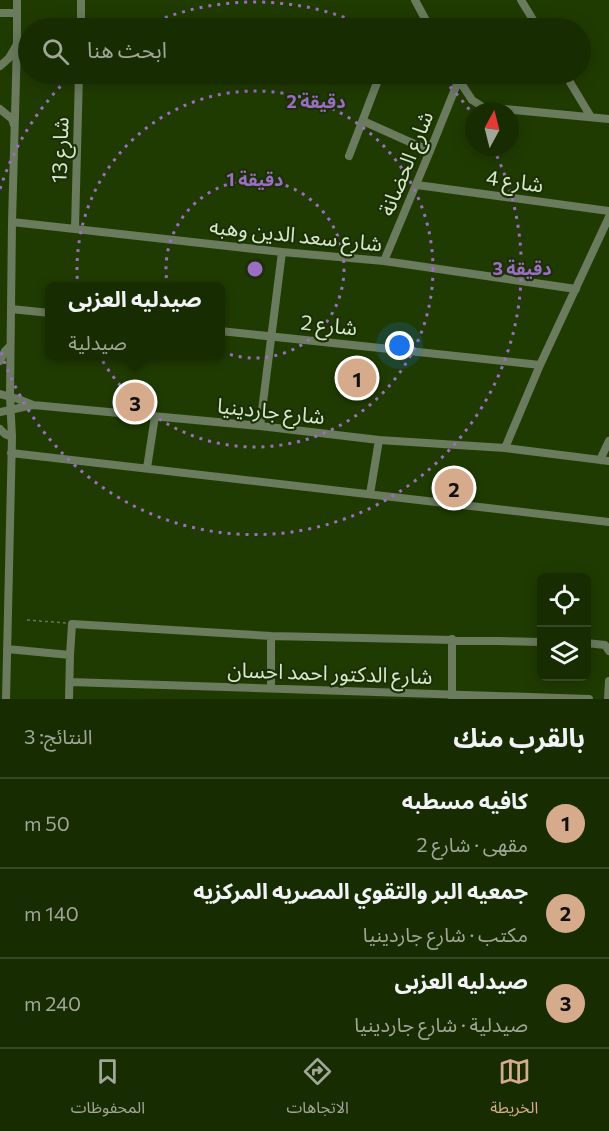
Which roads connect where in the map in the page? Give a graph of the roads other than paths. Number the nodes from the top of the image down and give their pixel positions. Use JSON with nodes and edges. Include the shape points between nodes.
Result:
{"nodes":[{"id":1,"x":17,"y":0,"type":"edge"},
{"id":2,"x":81,"y":0,"type":"edge"},
{"id":3,"x":415,"y":0,"type":"edge"},
{"id":4,"x":521,"y":0,"type":"edge"},
{"id":5,"x":17,"y":13,"type":"junction"},
{"id":6,"x":0,"y":14,"type":"edge"},
{"id":7,"x":81,"y":18,"type":"edge"},
{"id":8,"x":425,"y":18,"type":"edge"},
{"id":9,"x":532,"y":18,"type":"edge"},
{"id":10,"x":17,"y":43,"type":"junction"},
{"id":11,"x":0,"y":66,"type":"edge"},
{"id":12,"x":79,"y":84,"type":"edge"},
{"id":13,"x":377,"y":84,"type":"edge"},
{"id":14,"x":454,"y":84,"type":"edge"},
{"id":15,"x":462,"y":84,"type":"edge"},
{"id":16,"x":571,"y":84,"type":"edge"},
{"id":17,"x":0,"y":110,"type":"edge"},
{"id":18,"x":591,"y":117,"type":"junction"},
{"id":19,"x":609,"y":119,"type":"edge"},
{"id":20,"x":363,"y":121,"type":"junction"},
{"id":21,"x":15,"y":126,"type":"junction"},
{"id":22,"x":430,"y":152,"type":"junction"},
{"id":23,"x":349,"y":156,"type":"dead end"},
{"id":24,"x":417,"y":184,"type":"junction"},
{"id":25,"x":609,"y":211,"type":"edge"},
{"id":26,"x":609,"y":217,"type":"edge"},
{"id":27,"x":12,"y":222,"type":"junction"},
{"id":28,"x":75,"y":228,"type":"junction"},
{"id":29,"x":282,"y":252,"type":"junction"},
{"id":30,"x":384,"y":261,"type":"junction"},
{"id":31,"x":576,"y":289,"type":"junction"},
{"id":32,"x":11,"y":309,"type":"junction"},
{"id":33,"x":45,"y":312,"type":"edge"},
{"id":34,"x":225,"y":331,"type":"edge"},
{"id":35,"x":272,"y":336,"type":"junction"},
{"id":36,"x":10,"y":346,"type":"junction"},
{"id":37,"x":0,"y":361,"type":"edge"},
{"id":38,"x":540,"y":365,"type":"junction"},
{"id":39,"x":0,"y":394,"type":"edge"},
{"id":40,"x":10,"y":397,"type":"junction"},
{"id":41,"x":33,"y":405,"type":"junction"},
{"id":42,"x":11,"y":410,"type":"junction"},
{"id":43,"x":0,"y":412,"type":"edge"},
{"id":44,"x":155,"y":416,"type":"junction"},
{"id":45,"x":261,"y":426,"type":"junction"},
{"id":46,"x":0,"y":429,"type":"edge"},
{"id":47,"x":12,"y":437,"type":"junction"},
{"id":48,"x":379,"y":440,"type":"junction"},
{"id":49,"x":609,"y":441,"type":"edge"},
{"id":50,"x":505,"y":448,"type":"junction"},
{"id":51,"x":11,"y":453,"type":"junction"},
{"id":52,"x":605,"y":460,"type":"edge"},
{"id":53,"x":147,"y":468,"type":"junction"},
{"id":54,"x":370,"y":494,"type":"junction"},
{"id":55,"x":609,"y":522,"type":"edge"},
{"id":56,"x":271,"y":636,"type":"junction"},
{"id":57,"x":452,"y":639,"type":"junction"},
{"id":58,"x":537,"y":642,"type":"edge"},
{"id":59,"x":591,"y":643,"type":"edge"},
{"id":60,"x":7,"y":649,"type":"junction"},
{"id":61,"x":609,"y":651,"type":"edge"},
{"id":62,"x":70,"y":656,"type":"junction"},
{"id":63,"x":609,"y":681,"type":"edge"},
{"id":64,"x":70,"y":682,"type":"junction"},
{"id":65,"x":271,"y":688,"type":"junction"},
{"id":66,"x":452,"y":697,"type":"edge"},
{"id":67,"x":6,"y":699,"type":"edge"},
{"id":68,"x":69,"y":699,"type":"edge"},
{"id":69,"x":589,"y":699,"type":"edge"},
{"id":70,"x":608,"y":699,"type":"edge"}],
"edges":[{"from":1,"to":5,"type":"street"},
{"from":2,"to":7,"type":"street"},
{"from":3,"to":8,"type":"street"},
{"from":4,"to":9,"type":"street"},
{"from":5,"to":6,"type":"street"},
{"from":5,"to":10,"type":"street"},
{"from":10,"to":11,"type":"street"},
{"from":10,"to":21,"type":"street"},
{"from":12,"to":28,"type":"street","name":"شارع 13"},
{"from":13,"to":20,"type":"street"},
{"from":14,"to":22,"type":"street","name":"شارع الحضانة"},
{"from":15,"to":18,"type":"street","via":[[472,100],[483,106]]},
{"from":16,"to":18,"type":"street"},
{"from":17,"to":21,"type":"street"},
{"from":18,"to":19,"type":"street"},
{"from":20,"to":22,"type":"street"},
{"from":20,"to":23,"type":"street"},
{"from":21,"to":27,"type":"street"},
{"from":22,"to":24,"type":"street","name":"شارع الحضانة"},
{"from":24,"to":25,"type":"street","name":"شارع 4"},
{"from":24,"to":30,"type":"street","name":"شارع الحضانة"},
{"from":26,"to":31,"type":"street"},
{"from":27,"to":28,"type":"street","name":"شارع سعد الدين وهبه"},
{"from":27,"to":32,"type":"street"},
{"from":28,"to":29,"type":"street","name":"شارع سعد الدين وهبه"},
{"from":29,"to":30,"type":"street","name":"شارع سعد الدين وهبه"},
{"from":29,"to":35,"type":"street"},
{"from":30,"to":31,"type":"street","name":"شارع سعد الدين وهبه"},
{"from":31,"to":38,"type":"street"},
{"from":32,"to":33,"type":"street"},
{"from":32,"to":36,"type":"street"},
{"from":34,"to":35,"type":"street","name":"شارع 2"},
{"from":35,"to":38,"type":"street","name":"شارع 2"},
{"from":35,"to":45,"type":"street"},
{"from":36,"to":37,"type":"street"},
{"from":36,"to":40,"type":"street"},
{"from":38,"to":50,"type":"street"},
{"from":39,"to":40,"type":"street","name":"شارع جاردينيا"},
{"from":40,"to":41,"type":"street","name":"شارع جاردينيا"},
{"from":40,"to":42,"type":"street"},
{"from":41,"to":42,"type":"street","name":"شارع جاردينيا"},
{"from":41,"to":44,"type":"street","name":"شارع جاردينيا"},
{"from":42,"to":43,"type":"street","name":"شارع جاردينيا"},
{"from":42,"to":47,"type":"street"},
{"from":44,"to":45,"type":"street","name":"شارع جاردينيا"},
{"from":44,"to":53,"type":"street"},
{"from":45,"to":48,"type":"street","name":"شارع جاردينيا"},
{"from":46,"to":47,"type":"street"},
{"from":47,"to":51,"type":"street"},
{"from":48,"to":50,"type":"street","name":"شارع جاردينيا"},
{"from":48,"to":54,"type":"street"},
{"from":49,"to":52,"type":"street"},
{"from":50,"to":52,"type":"street","name":"شارع جاردينيا"},
{"from":51,"to":53,"type":"street"},
{"from":51,"to":60,"type":"street"},
{"from":53,"to":54,"type":"street"},
{"from":54,"to":55,"type":"street"},
{"from":56,"to":57,"type":"street"},
{"from":56,"to":62,"type":"street","via":[[72,624]]},
{"from":56,"to":65,"type":"street"},
{"from":57,"to":58,"type":"street"},
{"from":57,"to":66,"type":"street"},
{"from":59,"to":61,"type":"street","via":[[604,645]]},
{"from":60,"to":62,"type":"street"},
{"from":60,"to":67,"type":"street"},
{"from":62,"to":64,"type":"street"},
{"from":63,"to":70,"type":"street"},
{"from":64,"to":65,"type":"street","name":"شارع الدكتور احمد احسان"},
{"from":64,"to":68,"type":"street"},
{"from":65,"to":66,"type":"street","name":"شارع الدكتور احمد احسان"},
{"from":66,"to":69,"type":"street","name":"شارع الدكتور احمد احسان"}]}
